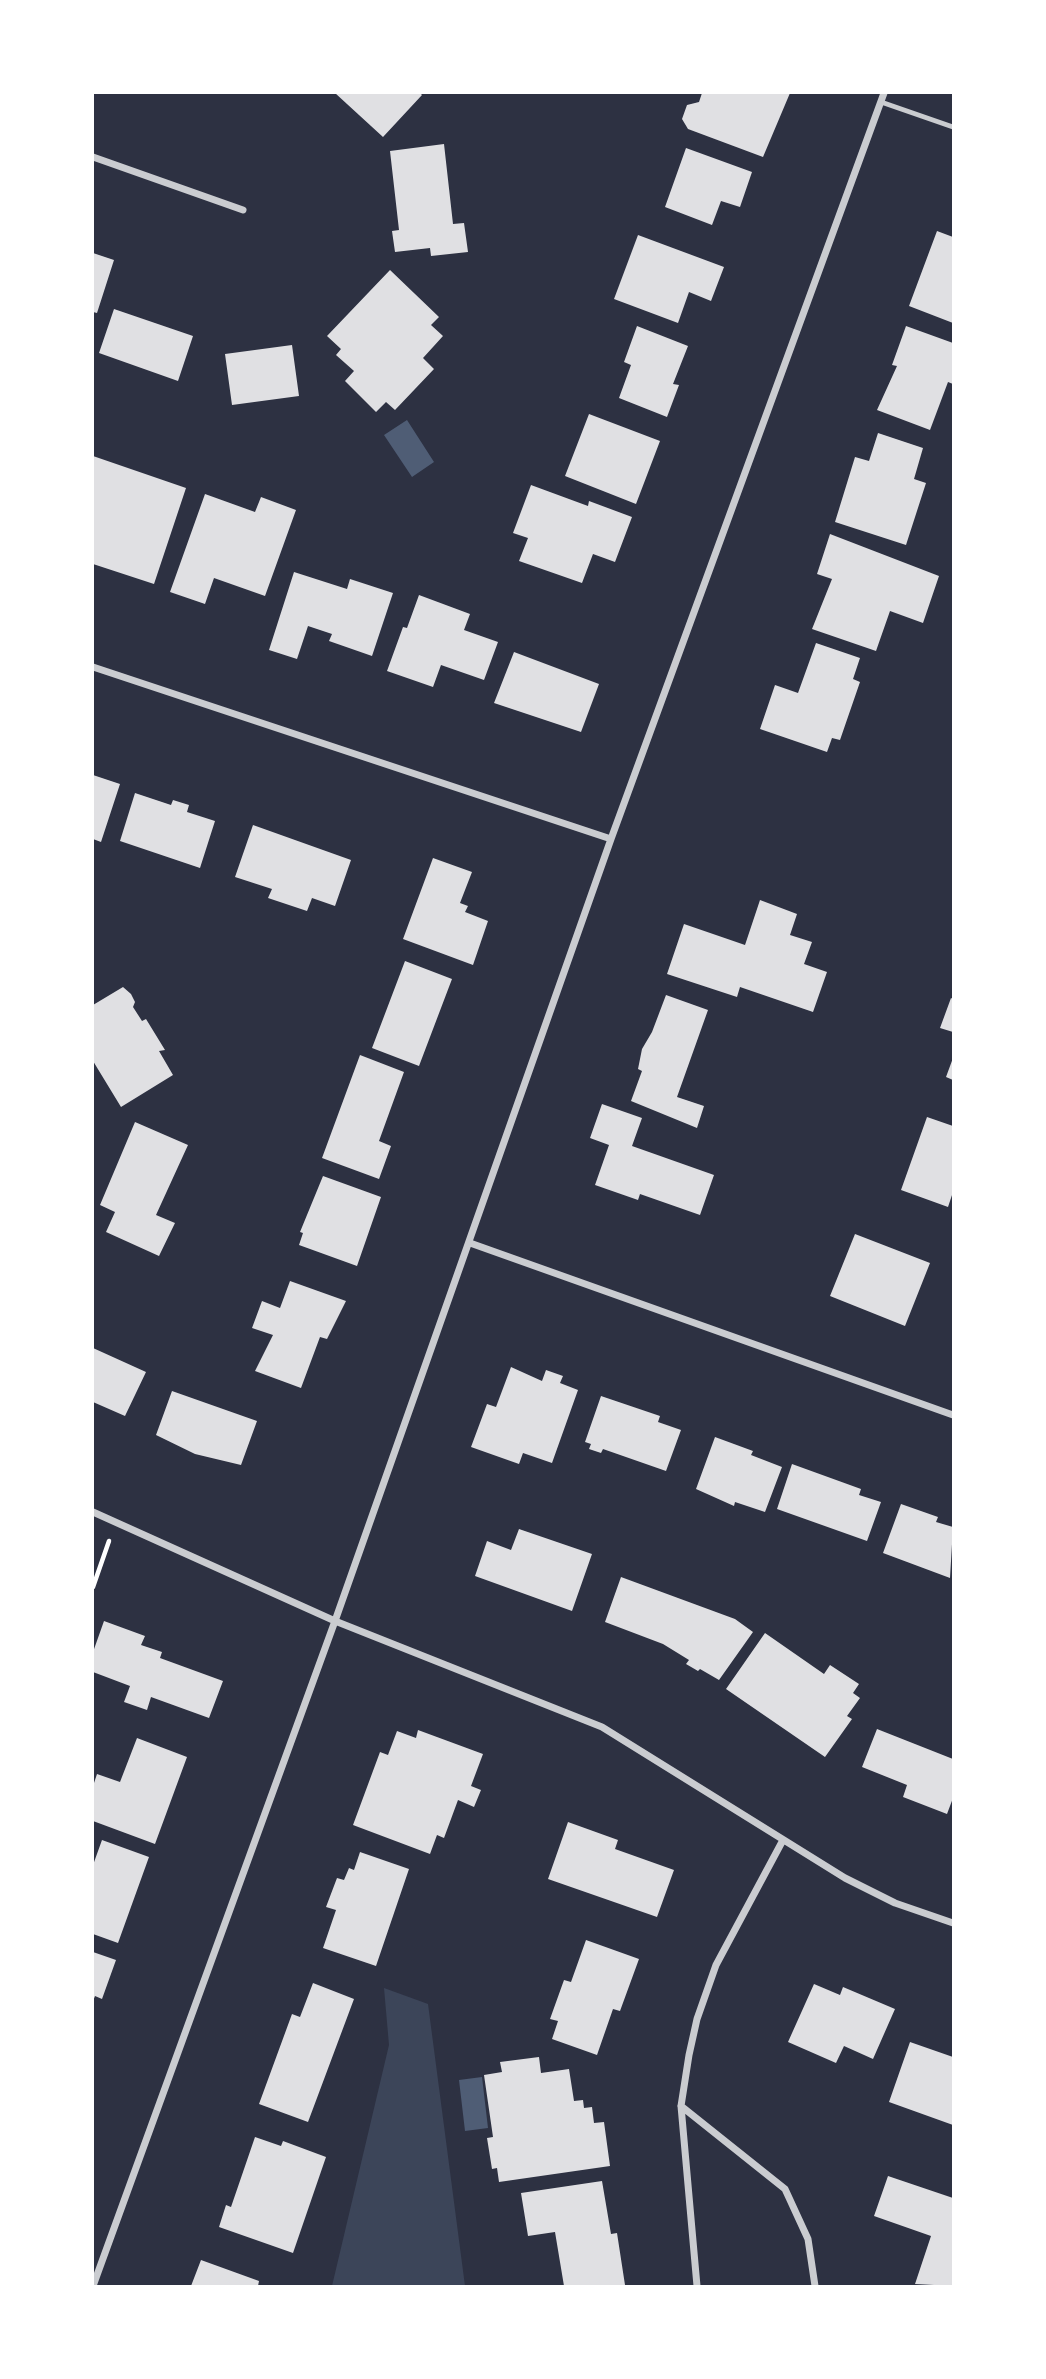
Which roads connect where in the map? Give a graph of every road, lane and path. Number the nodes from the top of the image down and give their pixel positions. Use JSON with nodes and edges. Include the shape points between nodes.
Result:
{"nodes":[{"id":1,"x":884,"y":93,"type":"edge"},
{"id":2,"x":881,"y":102,"type":"junction"},
{"id":3,"x":953,"y":127,"type":"edge"},
{"id":4,"x":93,"y":157,"type":"edge"},
{"id":5,"x":243,"y":210,"type":"dead end"},
{"id":6,"x":93,"y":667,"type":"edge"},
{"id":7,"x":611,"y":839,"type":"junction"},
{"id":8,"x":470,"y":1243,"type":"junction"},
{"id":9,"x":953,"y":1415,"type":"edge"},
{"id":10,"x":93,"y":1513,"type":"edge"},
{"id":11,"x":116,"y":1523,"type":"junction"},
{"id":12,"x":93,"y":1587,"type":"edge"},
{"id":13,"x":335,"y":1621,"type":"junction"},
{"id":14,"x":783,"y":1840,"type":"junction"},
{"id":15,"x":953,"y":1923,"type":"edge"},
{"id":16,"x":681,"y":2106,"type":"junction"},
{"id":17,"x":93,"y":2286,"type":"edge"},
{"id":18,"x":697,"y":2286,"type":"edge"},
{"id":19,"x":815,"y":2286,"type":"edge"}],
"edges":[{"from":1,"to":2,"type":"street"},
{"from":2,"to":3,"type":"lane"},
{"from":2,"to":7,"type":"street"},
{"from":4,"to":5,"type":"street"},
{"from":6,"to":7,"type":"street"},
{"from":7,"to":8,"type":"street"},
{"from":8,"to":9,"type":"street"},
{"from":8,"to":13,"type":"street"},
{"from":10,"to":11,"type":"street"},
{"from":11,"to":12,"type":"path"},
{"from":11,"to":13,"type":"street"},
{"from":13,"to":14,"type":"street","via":[[602,1727]]},
{"from":13,"to":17,"type":"street"},
{"from":14,"to":15,"type":"street","via":[[868,1890]]},
{"from":14,"to":16,"type":"street","via":[[706,1990],[696,2019]]},
{"from":16,"to":18,"type":"street"},
{"from":16,"to":19,"type":"street","via":[[785,2189],[808,2239]]}]}
